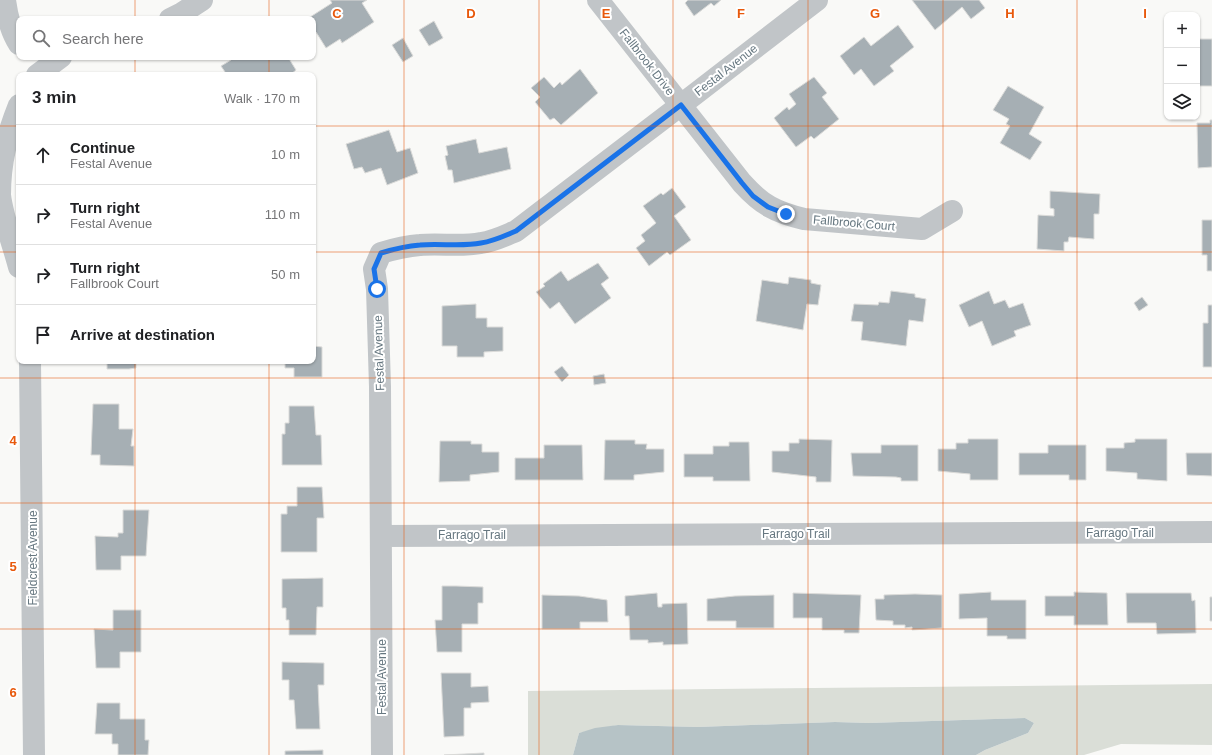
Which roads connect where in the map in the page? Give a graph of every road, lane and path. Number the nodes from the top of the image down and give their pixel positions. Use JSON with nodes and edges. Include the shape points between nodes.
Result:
{"nodes":[{"id":1,"x":5,"y":0,"type":"edge"},
{"id":2,"x":202,"y":0,"type":"edge"},
{"id":3,"x":598,"y":0,"type":"edge"},
{"id":4,"x":816,"y":0,"type":"edge"},
{"id":5,"x":176,"y":16,"type":"edge"},
{"id":6,"x":16,"y":40,"type":"edge"},
{"id":7,"x":54,"y":60,"type":"edge"},
{"id":8,"x":35,"y":68,"type":"edge"},
{"id":9,"x":681,"y":105,"type":"junction"},
{"id":10,"x":16,"y":113,"type":"edge"},
{"id":11,"x":952,"y":211,"type":"dead end"},
{"id":12,"x":16,"y":256,"type":"edge"},
{"id":13,"x":30,"y":364,"type":"edge"},
{"id":14,"x":1212,"y":532,"type":"edge"},
{"id":15,"x":381,"y":536,"type":"junction"},
{"id":16,"x":34,"y":755,"type":"edge"},
{"id":17,"x":382,"y":755,"type":"edge"}],
"edges":[{"from":1,"to":6,"type":"street","via":[[8,20]]},
{"from":2,"to":5,"type":"street"},
{"from":3,"to":9,"type":"street","name":"Fallbrook Drive"},
{"from":4,"to":9,"type":"street","name":"Festal Avenue"},
{"from":7,"to":8,"type":"street"},
{"from":9,"to":11,"type":"street","name":"Fallbrook Court","via":[[753,196],[768,207],[804,219],[922,229]]},
{"from":9,"to":15,"type":"street","name":"Festal Avenue","via":[[516,231],[481,243],[421,245],[381,253],[374,269],[380,387]]},
{"from":10,"to":12,"type":"street","via":[[3,148],[0,195]]},
{"from":13,"to":16,"type":"street","name":"Fieldcrest Avenue"},
{"from":14,"to":15,"type":"street","name":"Farrago Trail"},
{"from":15,"to":17,"type":"street","name":"Festal Avenue"}]}
